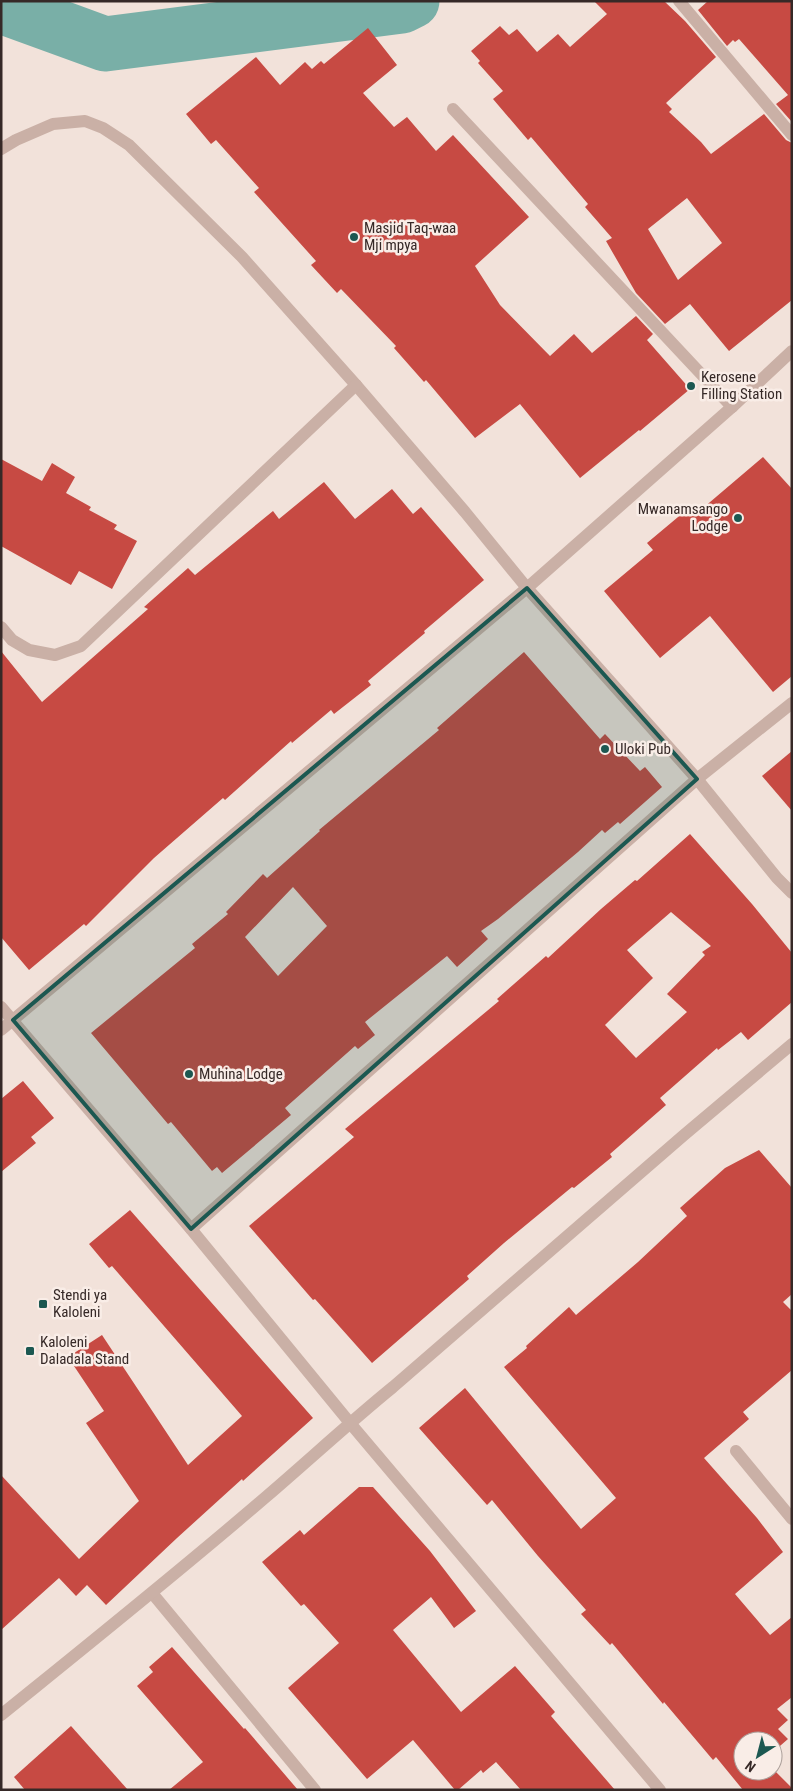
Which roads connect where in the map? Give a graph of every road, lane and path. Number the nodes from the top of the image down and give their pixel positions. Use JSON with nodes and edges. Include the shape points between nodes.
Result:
{"nodes":[{"id":1,"x":679,"y":1,"type":"edge"},
{"id":2,"x":453,"y":109,"type":"dead end"},
{"id":3,"x":792,"y":135,"type":"edge"},
{"id":4,"x":1,"y":149,"type":"edge"},
{"id":5,"x":792,"y":351,"type":"edge"},
{"id":6,"x":356,"y":385,"type":"junction"},
{"id":7,"x":732,"y":407,"type":"junction"},
{"id":8,"x":527,"y":588,"type":"junction"},
{"id":9,"x":1,"y":627,"type":"edge"},
{"id":10,"x":792,"y":703,"type":"edge"},
{"id":11,"x":697,"y":778,"type":"junction"},
{"id":12,"x":792,"y":893,"type":"edge"},
{"id":13,"x":1,"y":1007,"type":"edge"},
{"id":14,"x":13,"y":1020,"type":"junction"},
{"id":15,"x":1,"y":1030,"type":"edge"},
{"id":16,"x":792,"y":1044,"type":"edge"},
{"id":17,"x":191,"y":1229,"type":"junction"},
{"id":18,"x":350,"y":1423,"type":"junction"},
{"id":19,"x":736,"y":1451,"type":"dead end"},
{"id":20,"x":792,"y":1519,"type":"edge"},
{"id":21,"x":152,"y":1593,"type":"junction"},
{"id":22,"x":1,"y":1715,"type":"edge"},
{"id":23,"x":315,"y":1790,"type":"edge"},
{"id":24,"x":660,"y":1790,"type":"edge"}],
"edges":[{"from":1,"to":3,"type":"street"},
{"from":2,"to":7,"type":"street"},
{"from":4,"to":6,"type":"street","via":[[53,124],[85,121],[129,145],[242,257]]},
{"from":5,"to":7,"type":"street"},
{"from":6,"to":8,"type":"street"},
{"from":6,"to":9,"type":"street","via":[[80,646],[56,655],[29,650],[12,640]]},
{"from":7,"to":8,"type":"street"},
{"from":8,"to":11,"type":"street"},
{"from":8,"to":14,"type":"street"},
{"from":10,"to":11,"type":"street"},
{"from":11,"to":12,"type":"street"},
{"from":11,"to":17,"type":"street"},
{"from":13,"to":14,"type":"street"},
{"from":14,"to":15,"type":"street"},
{"from":14,"to":17,"type":"street"},
{"from":16,"to":18,"type":"street"},
{"from":17,"to":18,"type":"street"},
{"from":18,"to":21,"type":"street"},
{"from":18,"to":24,"type":"street"},
{"from":19,"to":20,"type":"street"},
{"from":21,"to":22,"type":"street"},
{"from":21,"to":23,"type":"street"}]}
